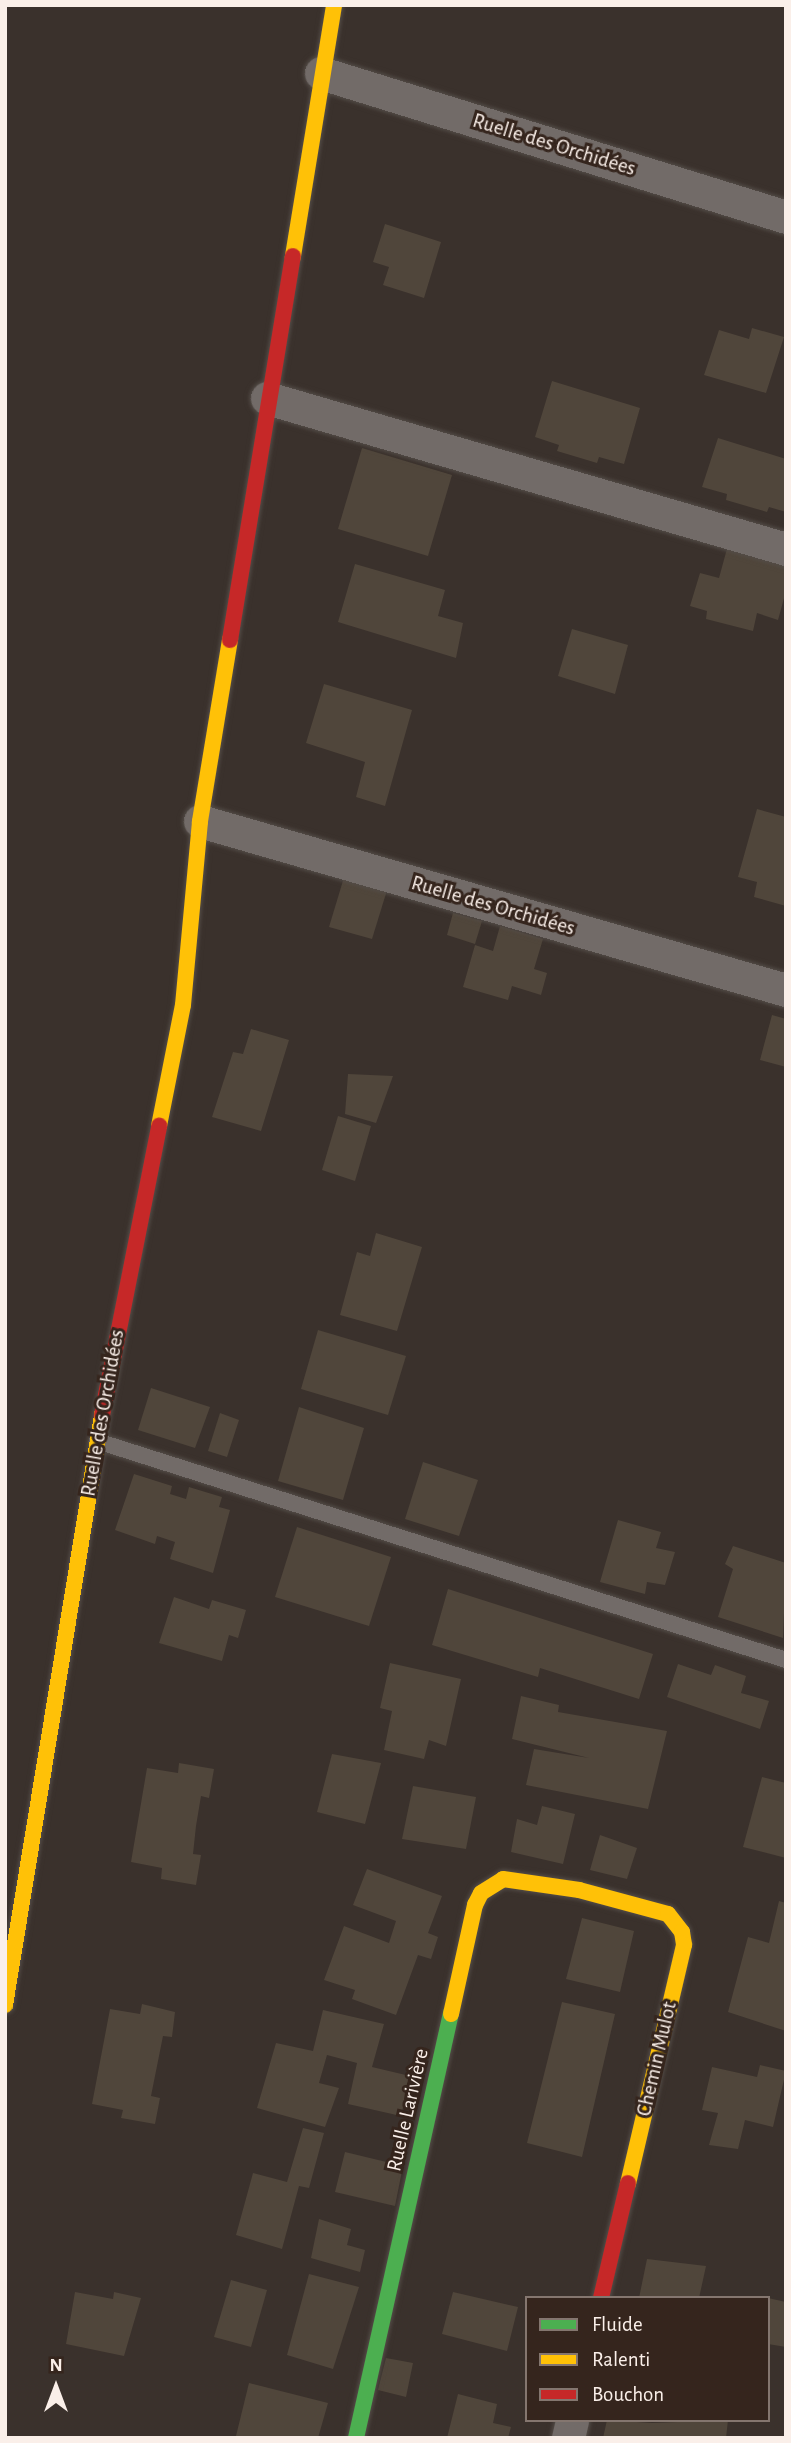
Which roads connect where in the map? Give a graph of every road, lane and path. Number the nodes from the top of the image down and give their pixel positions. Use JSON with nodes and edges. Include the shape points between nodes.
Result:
{"nodes":[{"id":1,"x":334,"y":5,"type":"edge"},
{"id":2,"x":321,"y":73,"type":"junction"},
{"id":3,"x":786,"y":217,"type":"edge"},
{"id":4,"x":267,"y":398,"type":"junction"},
{"id":5,"x":786,"y":549,"type":"edge"},
{"id":6,"x":200,"y":821,"type":"junction"},
{"id":7,"x":786,"y":990,"type":"edge"},
{"id":8,"x":97,"y":1441,"type":"junction"},
{"id":9,"x":786,"y":1660,"type":"edge"},
{"id":10,"x":579,"y":1890,"type":"joint"},
{"id":11,"x":5,"y":2005,"type":"edge"},
{"id":12,"x":601,"y":2296,"type":"edge"},
{"id":13,"x":356,"y":2438,"type":"edge"}],
"edges":[{"from":1,"to":2,"type":"street","name":"Ruelle des Orchidées"},
{"from":2,"to":3,"type":"street","name":"Ruelle des Orchidées"},
{"from":2,"to":4,"type":"street","name":"Ruelle des Orchidées"},
{"from":4,"to":5,"type":"street"},
{"from":4,"to":6,"type":"street","name":"Ruelle des Orchidées"},
{"from":6,"to":7,"type":"street","name":"Ruelle des Orchidées"},
{"from":6,"to":8,"type":"street","name":"Ruelle des Orchidées","via":[[183,1004]]},
{"from":8,"to":9,"type":"lane"},
{"from":8,"to":11,"type":"street","name":"Ruelle des Orchidées"},
{"from":10,"to":12,"type":"street","name":"Chemin Mulot","via":[[668,1914],[682,1932],[684,1945]]},
{"from":10,"to":13,"type":"street","name":"Ruelle Larivière","via":[[503,1879],[481,1893],[475,1905]]}]}
